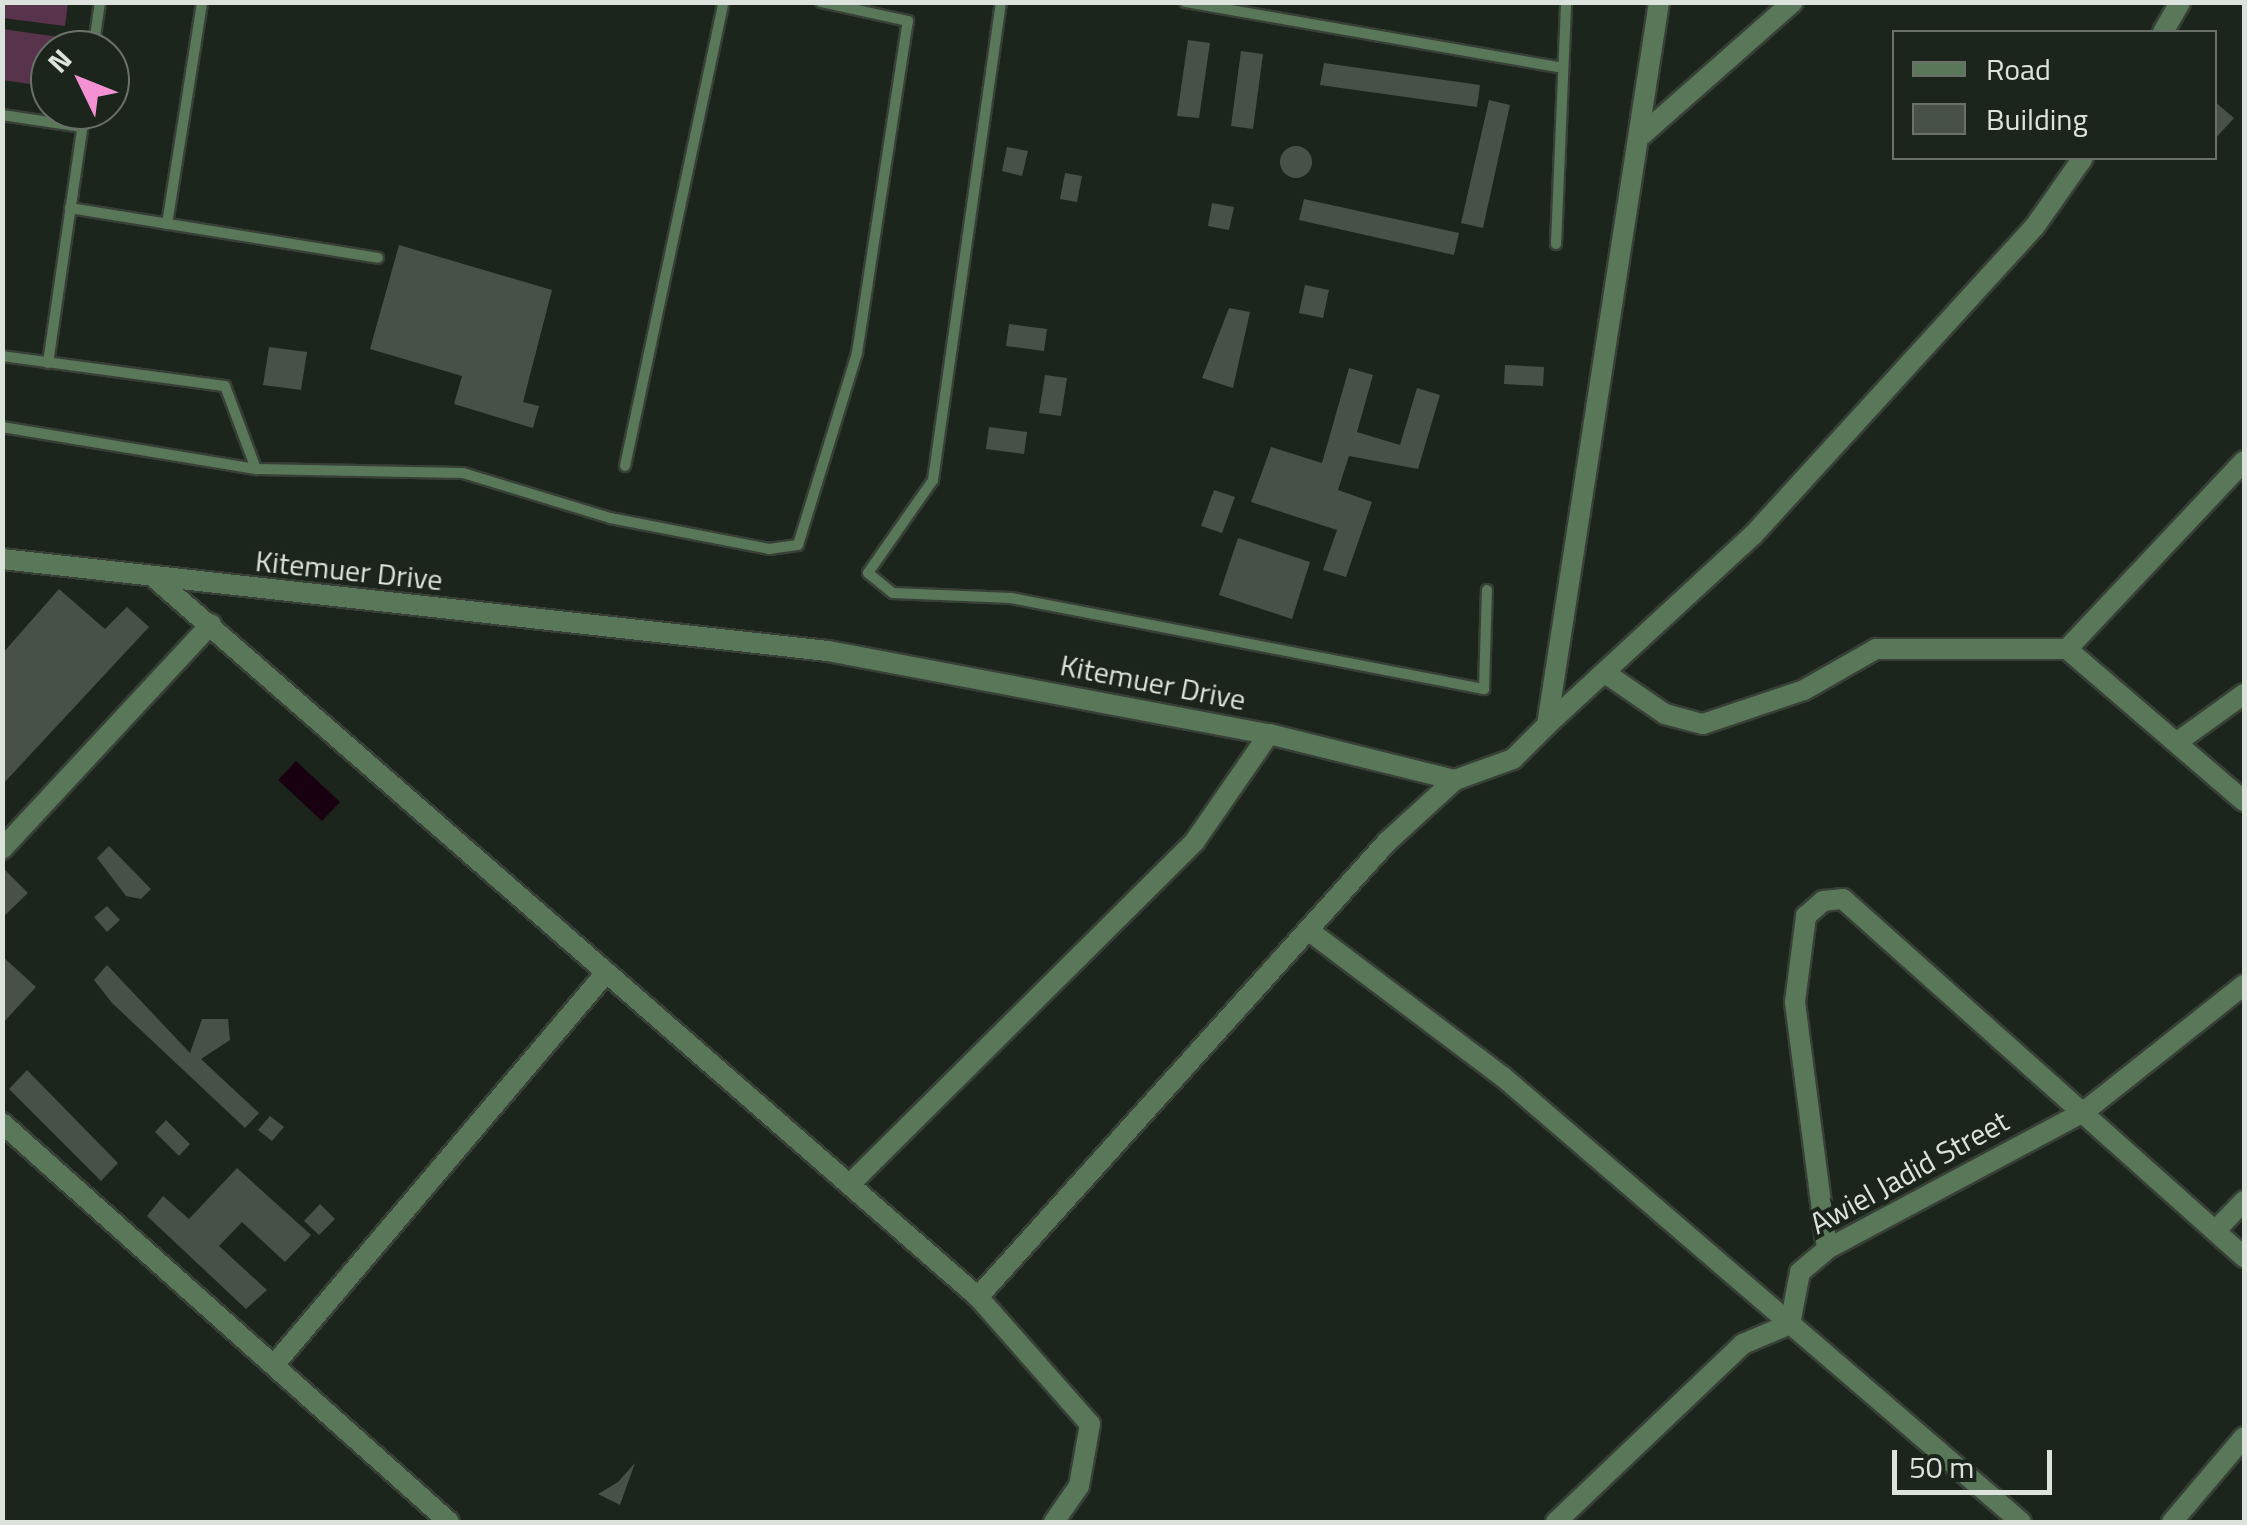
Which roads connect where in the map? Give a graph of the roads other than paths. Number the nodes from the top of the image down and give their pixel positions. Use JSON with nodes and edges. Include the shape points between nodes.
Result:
{"nodes":[{"id":1,"x":100,"y":2,"type":"edge"},
{"id":2,"x":202,"y":2,"type":"edge"},
{"id":3,"x":724,"y":2,"type":"edge"},
{"id":4,"x":821,"y":2,"type":"edge"},
{"id":5,"x":1001,"y":2,"type":"edge"},
{"id":6,"x":1185,"y":2,"type":"edge"},
{"id":7,"x":1566,"y":2,"type":"edge"},
{"id":8,"x":1660,"y":2,"type":"edge"},
{"id":9,"x":1793,"y":2,"type":"edge"},
{"id":10,"x":2180,"y":2,"type":"edge"},
{"id":11,"x":96,"y":30,"type":"edge"},
{"id":12,"x":2164,"y":30,"type":"edge"},
{"id":13,"x":1558,"y":67,"type":"junction"},
{"id":14,"x":2,"y":115,"type":"edge"},
{"id":15,"x":30,"y":119,"type":"edge"},
{"id":16,"x":82,"y":130,"type":"edge"},
{"id":17,"x":1642,"y":135,"type":"junction"},
{"id":18,"x":2081,"y":160,"type":"edge"},
{"id":19,"x":70,"y":208,"type":"junction"},
{"id":20,"x":167,"y":224,"type":"junction"},
{"id":21,"x":1556,"y":244,"type":"dead end"},
{"id":22,"x":378,"y":258,"type":"dead end"},
{"id":23,"x":2,"y":356,"type":"edge"},
{"id":24,"x":48,"y":363,"type":"junction"},
{"id":25,"x":2,"y":427,"type":"edge"},
{"id":26,"x":2244,"y":461,"type":"edge"},
{"id":27,"x":625,"y":466,"type":"dead end"},
{"id":28,"x":256,"y":469,"type":"junction"},
{"id":29,"x":2,"y":558,"type":"edge"},
{"id":30,"x":155,"y":578,"type":"junction"},
{"id":31,"x":1487,"y":590,"type":"dead end"},
{"id":32,"x":211,"y":624,"type":"junction"},
{"id":33,"x":2067,"y":649,"type":"junction"},
{"id":34,"x":1608,"y":675,"type":"junction"},
{"id":35,"x":2244,"y":694,"type":"edge"},
{"id":36,"x":1547,"y":725,"type":"junction"},
{"id":37,"x":1270,"y":734,"type":"junction"},
{"id":38,"x":2180,"y":740,"type":"junction"},
{"id":39,"x":1455,"y":780,"type":"junction"},
{"id":40,"x":2244,"y":801,"type":"edge"},
{"id":41,"x":2,"y":849,"type":"edge"},
{"id":42,"x":1308,"y":930,"type":"junction"},
{"id":43,"x":605,"y":974,"type":"junction"},
{"id":44,"x":2244,"y":985,"type":"edge"},
{"id":45,"x":2084,"y":1111,"type":"junction"},
{"id":46,"x":2,"y":1123,"type":"edge"},
{"id":47,"x":851,"y":1183,"type":"junction"},
{"id":48,"x":2244,"y":1201,"type":"edge"},
{"id":49,"x":2215,"y":1230,"type":"junction"},
{"id":50,"x":1828,"y":1248,"type":"junction"},
{"id":51,"x":2244,"y":1258,"type":"edge"},
{"id":52,"x":978,"y":1297,"type":"junction"},
{"id":53,"x":1790,"y":1324,"type":"junction"},
{"id":54,"x":274,"y":1365,"type":"junction"},
{"id":55,"x":2244,"y":1438,"type":"edge"},
{"id":56,"x":449,"y":1522,"type":"edge"},
{"id":57,"x":1054,"y":1522,"type":"edge"},
{"id":58,"x":1556,"y":1522,"type":"edge"},
{"id":59,"x":2020,"y":1522,"type":"edge"},
{"id":60,"x":2172,"y":1522,"type":"edge"}],
"edges":[{"from":1,"to":11,"type":"lane"},
{"from":2,"to":20,"type":"lane"},
{"from":3,"to":27,"type":"lane"},
{"from":4,"to":28,"type":"lane","via":[[908,21],[857,353],[798,544],[769,549],[610,518],[463,473]]},
{"from":5,"to":31,"type":"lane","via":[[933,480],[868,574],[893,594],[1011,598],[1484,688]]},
{"from":6,"to":13,"type":"lane"},
{"from":7,"to":13,"type":"lane"},
{"from":8,"to":17,"type":"street"},
{"from":9,"to":17,"type":"street"},
{"from":10,"to":12,"type":"street"},
{"from":13,"to":21,"type":"lane"},
{"from":14,"to":15,"type":"lane"},
{"from":16,"to":19,"type":"lane"},
{"from":17,"to":36,"type":"street"},
{"from":18,"to":34,"type":"street","via":[[2035,226],[1874,403]]},
{"from":19,"to":20,"type":"lane"},
{"from":19,"to":24,"type":"lane"},
{"from":20,"to":22,"type":"lane"},
{"from":23,"to":24,"type":"lane"},
{"from":24,"to":28,"type":"lane","via":[[225,386]]},
{"from":25,"to":28,"type":"lane"},
{"from":26,"to":33,"type":"street"},
{"from":29,"to":30,"type":"street","name":"Kitemuer Drive"},
{"from":30,"to":32,"type":"street"},
{"from":30,"to":37,"type":"street","name":"Kitemuer Drive","via":[[828,651]]},
{"from":32,"to":41,"type":"street"},
{"from":32,"to":43,"type":"street"},
{"from":33,"to":34,"type":"street","via":[[1876,648],[1804,690],[1703,724],[1665,714]]},
{"from":33,"to":38,"type":"street"},
{"from":34,"to":36,"type":"street"},
{"from":35,"to":38,"type":"street"},
{"from":36,"to":39,"type":"street","via":[[1513,759]]},
{"from":37,"to":39,"type":"street","name":"Kitemuer Drive"},
{"from":37,"to":47,"type":"street","via":[[1196,841]]},
{"from":38,"to":40,"type":"street"},
{"from":39,"to":42,"type":"street"},
{"from":42,"to":52,"type":"street"},
{"from":42,"to":53,"type":"street","via":[[1502,1076]]},
{"from":43,"to":47,"type":"street"},
{"from":43,"to":54,"type":"street"},
{"from":44,"to":45,"type":"street","name":"Awiel Jadid Street"},
{"from":45,"to":49,"type":"street"},
{"from":45,"to":50,"type":"street","name":"Awiel Jadid Street"},
{"from":45,"to":50,"type":"street","via":[[1863,912],[1823,900],[1806,916],[1795,1002]]},
{"from":46,"to":54,"type":"street"},
{"from":47,"to":52,"type":"street"},
{"from":48,"to":49,"type":"street"},
{"from":49,"to":51,"type":"street"},
{"from":50,"to":53,"type":"street","name":"Awiel Jadid Street","via":[[1800,1272]]},
{"from":52,"to":57,"type":"street","via":[[1090,1424],[1078,1486]]},
{"from":53,"to":58,"type":"street","via":[[1743,1344]]},
{"from":53,"to":59,"type":"street"},
{"from":54,"to":56,"type":"street"},
{"from":55,"to":60,"type":"street"}]}
